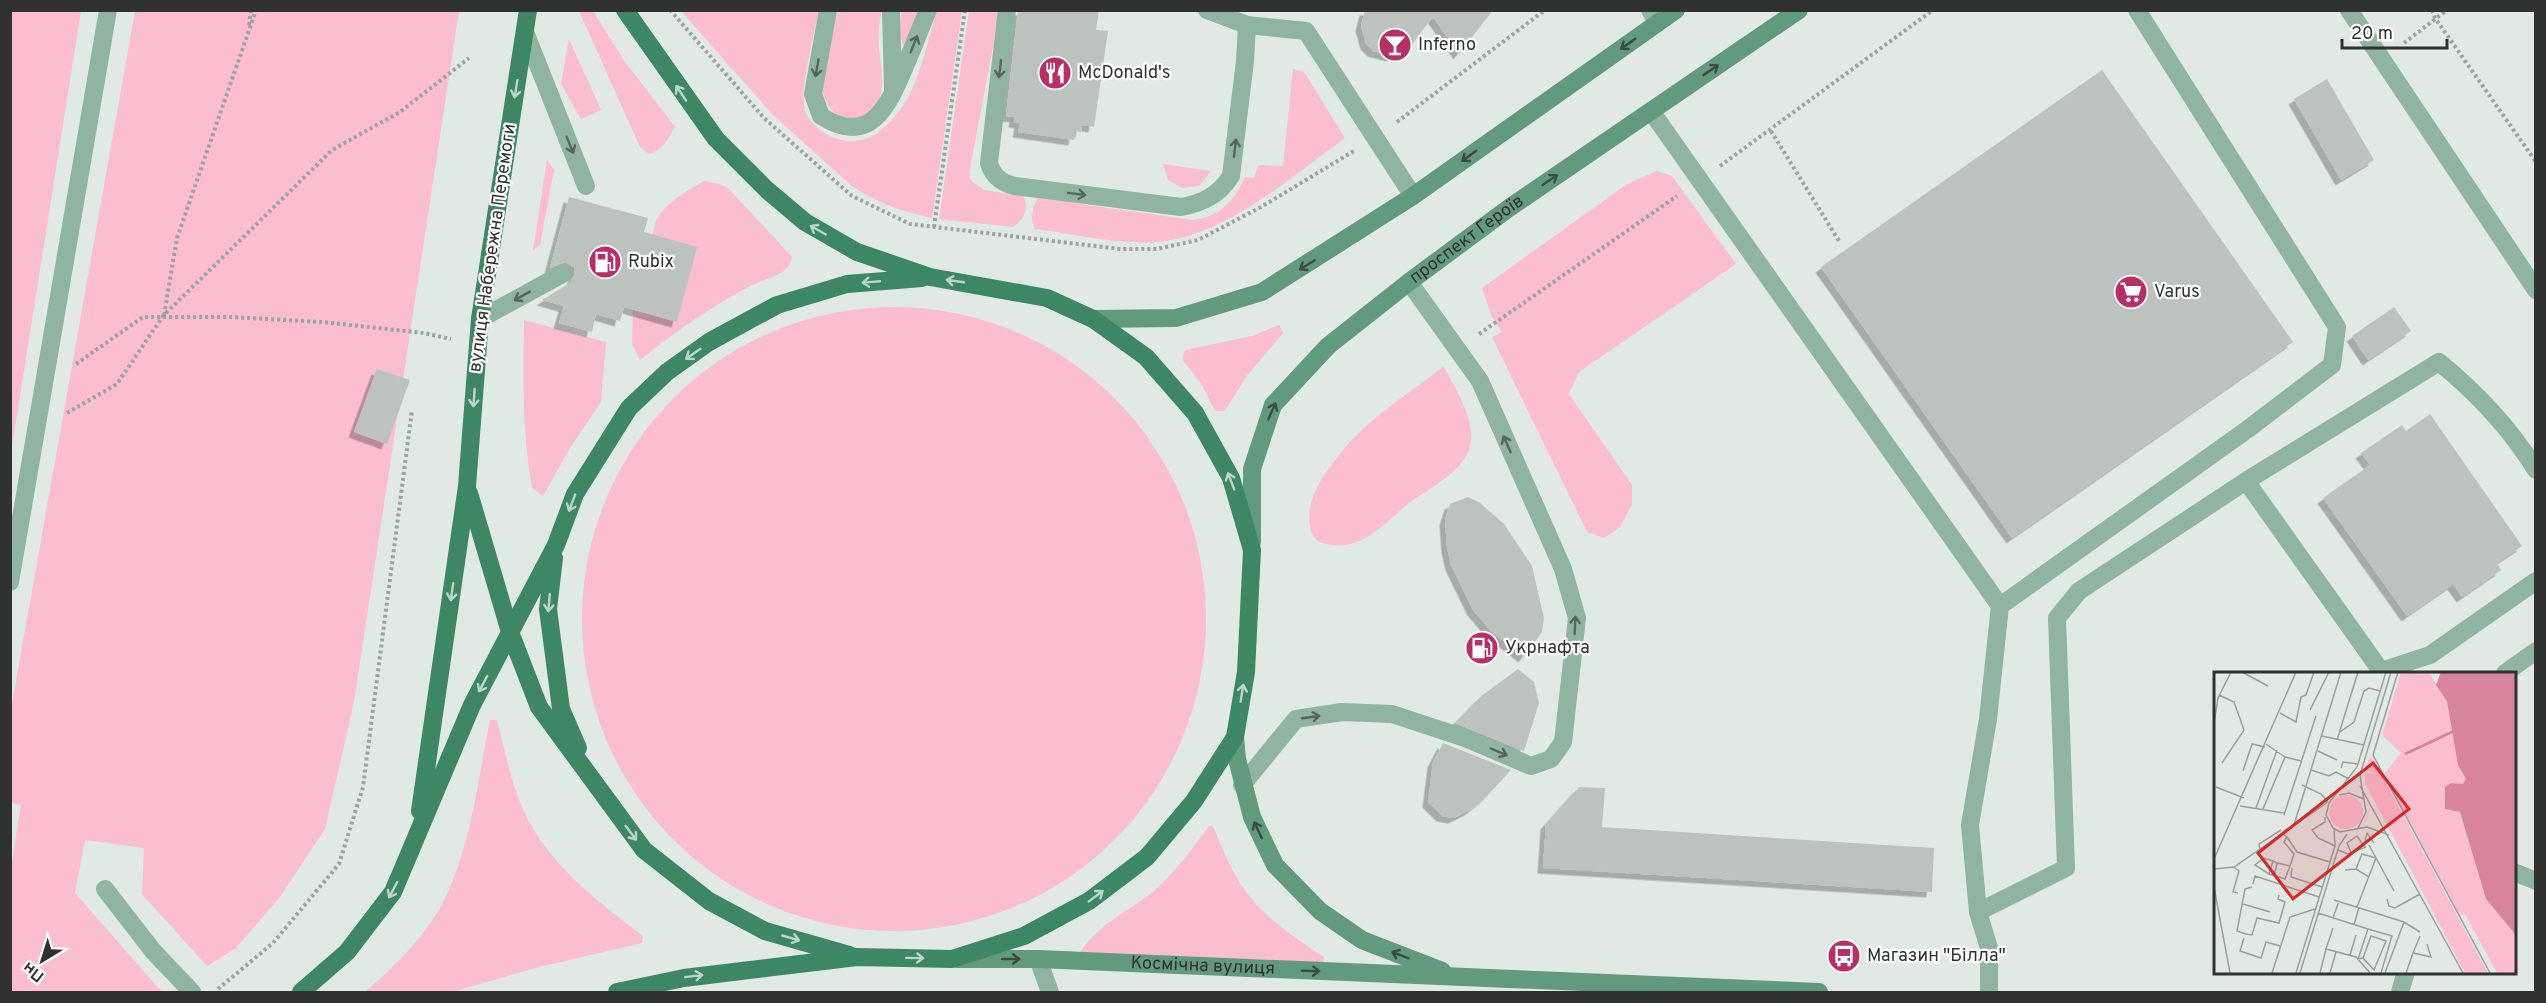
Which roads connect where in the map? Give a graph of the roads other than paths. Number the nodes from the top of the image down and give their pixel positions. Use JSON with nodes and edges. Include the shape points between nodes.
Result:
{"nodes":[{"id":1,"x":108,"y":10,"type":"edge"},
{"id":2,"x":528,"y":10,"type":"edge"},
{"id":3,"x":625,"y":10,"type":"edge"},
{"id":4,"x":828,"y":10,"type":"edge"},
{"id":5,"x":891,"y":10,"type":"edge"},
{"id":6,"x":928,"y":10,"type":"edge"},
{"id":7,"x":1007,"y":10,"type":"edge"},
{"id":8,"x":1207,"y":10,"type":"edge"},
{"id":9,"x":1676,"y":10,"type":"edge"},
{"id":10,"x":1798,"y":10,"type":"edge"},
{"id":11,"x":2137,"y":10,"type":"edge"},
{"id":12,"x":2349,"y":10,"type":"edge"},
{"id":13,"x":1654,"y":17,"type":"edge"},
{"id":14,"x":1247,"y":25,"type":"junction"},
{"id":15,"x":525,"y":32,"type":"junction"},
{"id":16,"x":894,"y":94,"type":"junction"},
{"id":17,"x":1651,"y":111,"type":"junction"},
{"id":18,"x":586,"y":186,"type":"dead end"},
{"id":19,"x":1413,"y":196,"type":"junction"},
{"id":20,"x":564,"y":273,"type":"dead end"},
{"id":21,"x":930,"y":277,"type":"junction"},
{"id":22,"x":1409,"y":282,"type":"junction"},
{"id":23,"x":2535,"y":290,"type":"edge"},
{"id":24,"x":480,"y":319,"type":"junction"},
{"id":25,"x":1093,"y":319,"type":"junction"},
{"id":26,"x":2535,"y":470,"type":"edge"},
{"id":27,"x":2246,"y":481,"type":"junction"},
{"id":28,"x":467,"y":486,"type":"junction"},
{"id":29,"x":556,"y":545,"type":"junction"},
{"id":30,"x":1252,"y":550,"type":"junction"},
{"id":31,"x":2535,"y":581,"type":"edge"},
{"id":32,"x":10,"y":582,"type":"edge"},
{"id":33,"x":2000,"y":606,"type":"junction"},
{"id":34,"x":510,"y":632,"type":"junction"},
{"id":35,"x":2535,"y":651,"type":"edge"},
{"id":36,"x":2382,"y":672,"type":"edge"},
{"id":37,"x":2506,"y":672,"type":"edge"},
{"id":38,"x":1235,"y":736,"type":"junction"},
{"id":39,"x":1242,"y":785,"type":"junction"},
{"id":40,"x":596,"y":786,"type":"junction"},
{"id":41,"x":416,"y":836,"type":"junction"},
{"id":42,"x":2516,"y":873,"type":"edge"},
{"id":43,"x":2535,"y":881,"type":"edge"},
{"id":44,"x":105,"y":889,"type":"dead end"},
{"id":45,"x":1978,"y":912,"type":"junction"},
{"id":46,"x":856,"y":957,"type":"junction"},
{"id":47,"x":952,"y":959,"type":"junction"},
{"id":48,"x":1038,"y":959,"type":"junction"},
{"id":49,"x":2406,"y":973,"type":"edge"},
{"id":50,"x":1454,"y":976,"type":"junction"},
{"id":51,"x":1756,"y":991,"type":"edge"},
{"id":52,"x":192,"y":993,"type":"edge"},
{"id":53,"x":301,"y":993,"type":"edge"},
{"id":54,"x":617,"y":993,"type":"edge"},
{"id":55,"x":1050,"y":993,"type":"edge"},
{"id":56,"x":1819,"y":993,"type":"edge"},
{"id":57,"x":1989,"y":993,"type":"edge"},
{"id":58,"x":2400,"y":993,"type":"edge"}],
"edges":[{"from":1,"to":32,"type":"street"},
{"from":2,"to":15,"type":"main road","name":"вулиця Набережна Перемоги"},
{"from":21,"to":3,"type":"main road","name":"вулиця Набережна Перемоги","one_way":true,"via":[[857,252],[805,222],[767,190],[716,139]]},
{"from":4,"to":16,"type":"street","one_way":true,"via":[[813,94],[821,116],[842,127],[855,128],[884,110]]},
{"from":5,"to":16,"type":"street"},
{"from":16,"to":6,"type":"street","one_way":true},
{"from":7,"to":14,"type":"street","one_way":true,"via":[[989,163],[997,178],[1015,186],[1181,207],[1211,197],[1224,188],[1231,176]]},
{"from":8,"to":14,"type":"street"},
{"from":9,"to":13,"type":"main road"},
{"from":17,"to":10,"type":"main road","name":"проспект Героїв","one_way":true},
{"from":11,"to":33,"type":"street","via":[[2337,327],[2332,365]]},
{"from":12,"to":23,"type":"street"},
{"from":13,"to":19,"type":"main road","one_way":true},
{"from":14,"to":19,"type":"street","via":[[1306,31]]},
{"from":15,"to":18,"type":"street","one_way":true},
{"from":15,"to":24,"type":"main road","name":"вулиця Набережна Перемоги","one_way":true},
{"from":22,"to":17,"type":"main road","name":"проспект Героїв","one_way":true},
{"from":17,"to":33,"type":"street"},
{"from":19,"to":25,"type":"main road","one_way":true,"via":[[1262,292],[1176,318]]},
{"from":20,"to":24,"type":"street","one_way":true},
{"from":25,"to":21,"type":"main road","name":"вулиця Набережна Перемоги","one_way":true,"via":[[1047,298]]},
{"from":21,"to":29,"type":"main road","name":"вулиця Набережна Перемоги","one_way":true,"via":[[847,284],[777,305],[709,342],[667,372],[629,408],[609,439],[575,494]]},
{"from":30,"to":22,"type":"main road","name":"проспект Героїв","one_way":true,"via":[[1252,469],[1273,405],[1328,346]]},
{"from":39,"to":22,"type":"street","one_way":true,"via":[[1296,718],[1342,712],[1392,714],[1465,738],[1531,766],[1551,759],[1563,742],[1577,618],[1563,569],[1480,381]]},
{"from":24,"to":28,"type":"main road","name":"вулиця Набережна Перемоги","one_way":true},
{"from":30,"to":25,"type":"main road","name":"вулиця Набережна Перемоги","one_way":true,"via":[[1231,478],[1195,413],[1146,357]]},
{"from":26,"to":27,"type":"street","via":[[2517,441],[2468,386],[2439,362]]},
{"from":27,"to":36,"type":"street"},
{"from":27,"to":45,"type":"street","via":[[2079,591],[2057,618],[2066,868]]},
{"from":28,"to":34,"type":"main road","name":"вулиця Набережна Перемоги"},
{"from":28,"to":41,"type":"main road","name":"вулиця Набережна Перемоги","one_way":true},
{"from":29,"to":34,"type":"main road","name":"вулиця Набережна Перемоги"},
{"from":29,"to":40,"type":"main road","name":"вулиця Набережна Перемоги","one_way":true,"via":[[548,609],[561,709]]},
{"from":38,"to":30,"type":"main road","name":"вулиця Набережна Перемоги","one_way":true,"via":[[1246,672]]},
{"from":31,"to":36,"type":"street","via":[[2430,655]]},
{"from":33,"to":45,"type":"street","via":[[1988,719],[1970,825]]},
{"from":34,"to":40,"type":"main road","name":"вулиця Набережна Перемоги","via":[[539,707]]},
{"from":34,"to":41,"type":"main road","name":"вулиця Набережна Перемоги","one_way":true,"via":[[472,705]]},
{"from":35,"to":37,"type":"street"},
{"from":38,"to":39,"type":"main road","name":"Космічна вулиця"},
{"from":47,"to":38,"type":"main road","name":"вулиця Набережна Перемоги","one_way":true,"via":[[1024,936],[1089,902],[1148,857],[1194,801]]},
{"from":50,"to":39,"type":"main road","name":"Космічна вулиця","one_way":true,"via":[[1362,940],[1320,911],[1275,865]]},
{"from":40,"to":46,"type":"main road","name":"вулиця Набережна Перемоги","one_way":true,"via":[[644,850],[709,902],[765,931]]},
{"from":41,"to":53,"type":"main road","name":"вулиця Набережна Перемоги","one_way":true,"via":[[393,892],[347,952]]},
{"from":42,"to":43,"type":"street"},
{"from":44,"to":52,"type":"street"},
{"from":45,"to":57,"type":"street","via":[[1989,948]]},
{"from":46,"to":47,"type":"main road","name":"вулиця Набережна Перемоги","one_way":true},
{"from":54,"to":46,"type":"main road","name":"вулиця Набережна Перемоги","one_way":true,"via":[[684,978]]},
{"from":47,"to":48,"type":"main road","name":"Космічна вулиця","one_way":true},
{"from":48,"to":50,"type":"main road","name":"Космічна вулиця","one_way":true},
{"from":48,"to":55,"type":"street"},
{"from":49,"to":58,"type":"street"},
{"from":50,"to":51,"type":"main road","name":"Космічна вулиця"},
{"from":51,"to":56,"type":"main road","name":"Космічна вулиця"}]}
